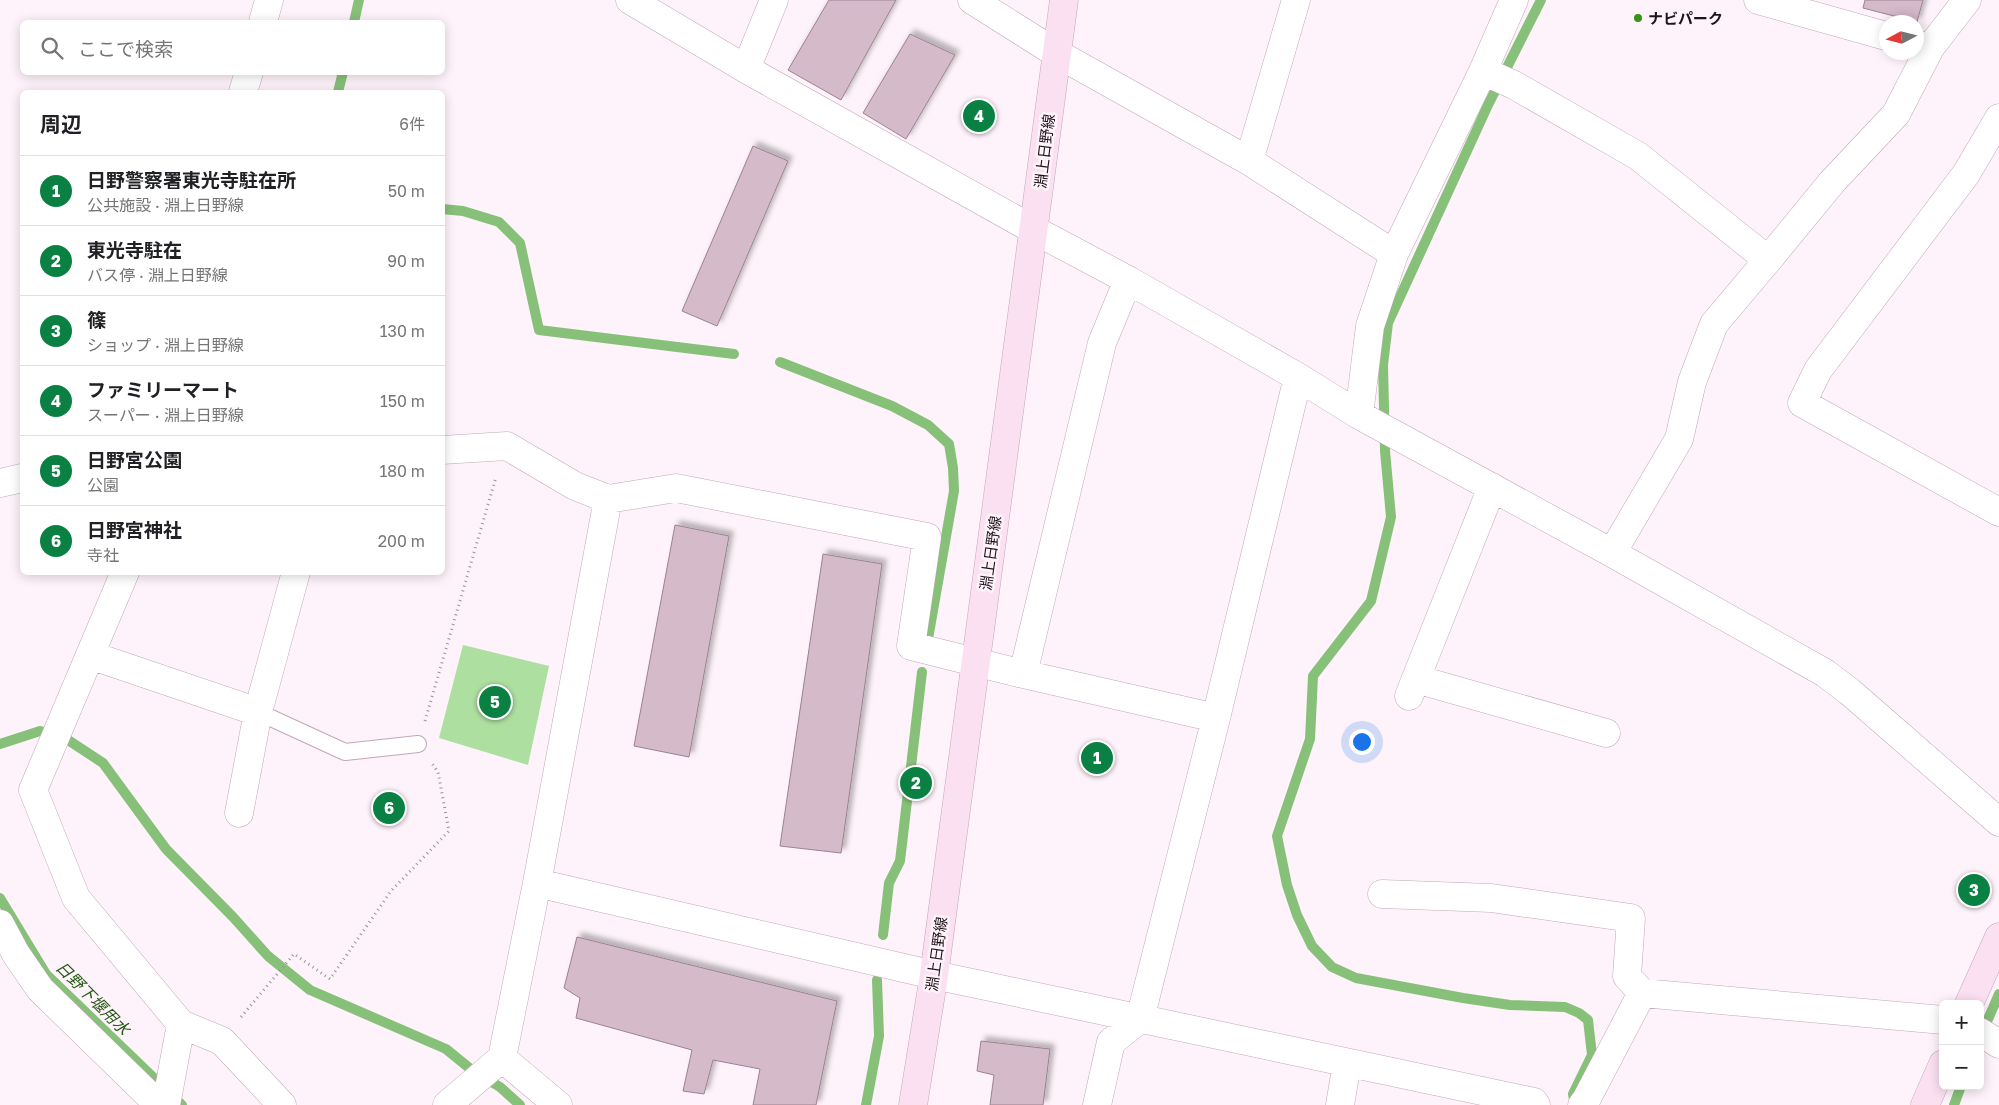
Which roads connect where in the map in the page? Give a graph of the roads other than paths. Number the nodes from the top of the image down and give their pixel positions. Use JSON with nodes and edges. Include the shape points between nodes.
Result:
{"nodes":[{"id":1,"x":269,"y":0,"type":"edge"},
{"id":2,"x":630,"y":0,"type":"edge"},
{"id":3,"x":774,"y":0,"type":"edge"},
{"id":4,"x":972,"y":0,"type":"edge"},
{"id":5,"x":1064,"y":0,"type":"edge"},
{"id":6,"x":1296,"y":0,"type":"edge"},
{"id":7,"x":1514,"y":0,"type":"edge"},
{"id":8,"x":1758,"y":0,"type":"edge"},
{"id":9,"x":1967,"y":0,"type":"edge"},
{"id":10,"x":264,"y":20,"type":"edge"},
{"id":11,"x":1879,"y":34,"type":"edge"},
{"id":12,"x":1924,"y":46,"type":"edge"},
{"id":13,"x":1056,"y":53,"type":"junction"},
{"id":14,"x":1918,"y":60,"type":"edge"},
{"id":15,"x":746,"y":69,"type":"junction"},
{"id":16,"x":1486,"y":72,"type":"junction"},
{"id":17,"x":248,"y":75,"type":"edge"},
{"id":18,"x":244,"y":90,"type":"edge"},
{"id":19,"x":1999,"y":118,"type":"edge"},
{"id":20,"x":1249,"y":161,"type":"junction"},
{"id":21,"x":1034,"y":230,"type":"junction"},
{"id":22,"x":1394,"y":254,"type":"junction"},
{"id":23,"x":1768,"y":260,"type":"junction"},
{"id":24,"x":1128,"y":280,"type":"junction"},
{"id":25,"x":1298,"y":377,"type":"junction"},
{"id":26,"x":1366,"y":418,"type":"junction"},
{"id":27,"x":445,"y":450,"type":"edge"},
{"id":28,"x":20,"y":478,"type":"edge"},
{"id":29,"x":0,"y":483,"type":"edge"},
{"id":30,"x":1492,"y":487,"type":"junction"},
{"id":31,"x":608,"y":498,"type":"junction"},
{"id":32,"x":1999,"y":512,"type":"edge"},
{"id":33,"x":1612,"y":553,"type":"junction"},
{"id":34,"x":124,"y":575,"type":"edge"},
{"id":35,"x":295,"y":575,"type":"edge"},
{"id":36,"x":90,"y":655,"type":"junction"},
{"id":37,"x":975,"y":662,"type":"junction"},
{"id":38,"x":1022,"y":674,"type":"junction"},
{"id":39,"x":258,"y":712,"type":"junction"},
{"id":40,"x":1216,"y":718,"type":"junction"},
{"id":41,"x":1606,"y":733,"type":"dead end"},
{"id":42,"x":418,"y":744,"type":"road end"},
{"id":43,"x":239,"y":813,"type":"dead end"},
{"id":44,"x":1999,"y":822,"type":"edge"},
{"id":45,"x":537,"y":883,"type":"junction"},
{"id":46,"x":1382,"y":894,"type":"dead end"},
{"id":47,"x":0,"y":924,"type":"edge"},
{"id":48,"x":1999,"y":937,"type":"edge"},
{"id":49,"x":934,"y":975,"type":"junction"},
{"id":50,"x":1642,"y":994,"type":"junction"},
{"id":51,"x":1971,"y":1000,"type":"edge"},
{"id":52,"x":1140,"y":1019,"type":"junction"},
{"id":53,"x":1939,"y":1020,"type":"edge"},
{"id":54,"x":179,"y":1030,"type":"junction"},
{"id":55,"x":1347,"y":1063,"type":"junction"},
{"id":56,"x":488,"y":1069,"type":"junction"},
{"id":57,"x":1939,"y":1073,"type":"edge"},
{"id":58,"x":1584,"y":1103,"type":"edge"},
{"id":59,"x":164,"y":1104,"type":"edge"},
{"id":60,"x":282,"y":1105,"type":"edge"},
{"id":61,"x":447,"y":1105,"type":"edge"},
{"id":62,"x":558,"y":1105,"type":"edge"},
{"id":63,"x":913,"y":1105,"type":"edge"},
{"id":64,"x":1097,"y":1105,"type":"edge"},
{"id":65,"x":1340,"y":1105,"type":"edge"},
{"id":66,"x":1536,"y":1105,"type":"edge"},
{"id":67,"x":1925,"y":1105,"type":"edge"}],
"edges":[{"from":1,"to":10,"type":"street"},
{"from":2,"to":15,"type":"street"},
{"from":3,"to":15,"type":"street"},
{"from":4,"to":13,"type":"street"},
{"from":5,"to":13,"type":"main road","name":"淵上日野線"},
{"from":6,"to":20,"type":"street"},
{"from":7,"to":16,"type":"street"},
{"from":8,"to":11,"type":"street"},
{"from":9,"to":12,"type":"street"},
{"from":13,"to":20,"type":"street"},
{"from":13,"to":21,"type":"main road","name":"淵上日野線"},
{"from":14,"to":23,"type":"street","via":[[1896,114],[1832,182]]},
{"from":15,"to":21,"type":"street"},
{"from":16,"to":22,"type":"street"},
{"from":16,"to":23,"type":"street","via":[[1638,156]]},
{"from":17,"to":18,"type":"street"},
{"from":19,"to":32,"type":"street","via":[[1966,174],[1818,370],[1802,403]]},
{"from":20,"to":22,"type":"street"},
{"from":21,"to":24,"type":"street"},
{"from":21,"to":37,"type":"main road","name":"淵上日野線"},
{"from":22,"to":26,"type":"street","via":[[1370,326]]},
{"from":23,"to":33,"type":"street","via":[[1714,324],[1692,382],[1679,439]]},
{"from":24,"to":25,"type":"street"},
{"from":24,"to":38,"type":"street","via":[[1102,343]]},
{"from":25,"to":26,"type":"street"},
{"from":25,"to":40,"type":"street"},
{"from":26,"to":30,"type":"street"},
{"from":27,"to":31,"type":"street","via":[[507,446],[575,486]]},
{"from":28,"to":29,"type":"street"},
{"from":30,"to":33,"type":"street"},
{"from":30,"to":41,"type":"street","via":[[1412,687]]},
{"from":31,"to":37,"type":"street","via":[[676,488],[927,537],[911,646]]},
{"from":31,"to":45,"type":"street"},
{"from":33,"to":44,"type":"street","via":[[1825,674]]},
{"from":34,"to":36,"type":"street"},
{"from":35,"to":39,"type":"street"},
{"from":36,"to":39,"type":"street"},
{"from":36,"to":54,"type":"street","via":[[33,790],[76,898]]},
{"from":37,"to":38,"type":"street"},
{"from":37,"to":49,"type":"main road","name":"淵上日野線"},
{"from":38,"to":40,"type":"street"},
{"from":39,"to":42,"type":"lane","via":[[346,752]]},
{"from":39,"to":43,"type":"street"},
{"from":40,"to":52,"type":"street"},
{"from":45,"to":49,"type":"street"},
{"from":45,"to":56,"type":"street"},
{"from":46,"to":50,"type":"street","via":[[1491,898],[1631,918],[1627,976]]},
{"from":47,"to":59,"type":"street","via":[[40,989]]},
{"from":48,"to":51,"type":"main road"},
{"from":49,"to":52,"type":"street"},
{"from":49,"to":63,"type":"main road","name":"淵上日野線"},
{"from":50,"to":53,"type":"street"},
{"from":50,"to":58,"type":"street"},
{"from":52,"to":55,"type":"street"},
{"from":52,"to":64,"type":"street","via":[[1111,1042]]},
{"from":54,"to":59,"type":"street"},
{"from":54,"to":60,"type":"street","via":[[222,1041]]},
{"from":55,"to":65,"type":"street"},
{"from":55,"to":66,"type":"street"},
{"from":56,"to":61,"type":"street"},
{"from":56,"to":62,"type":"street"},
{"from":57,"to":67,"type":"main road"}]}
